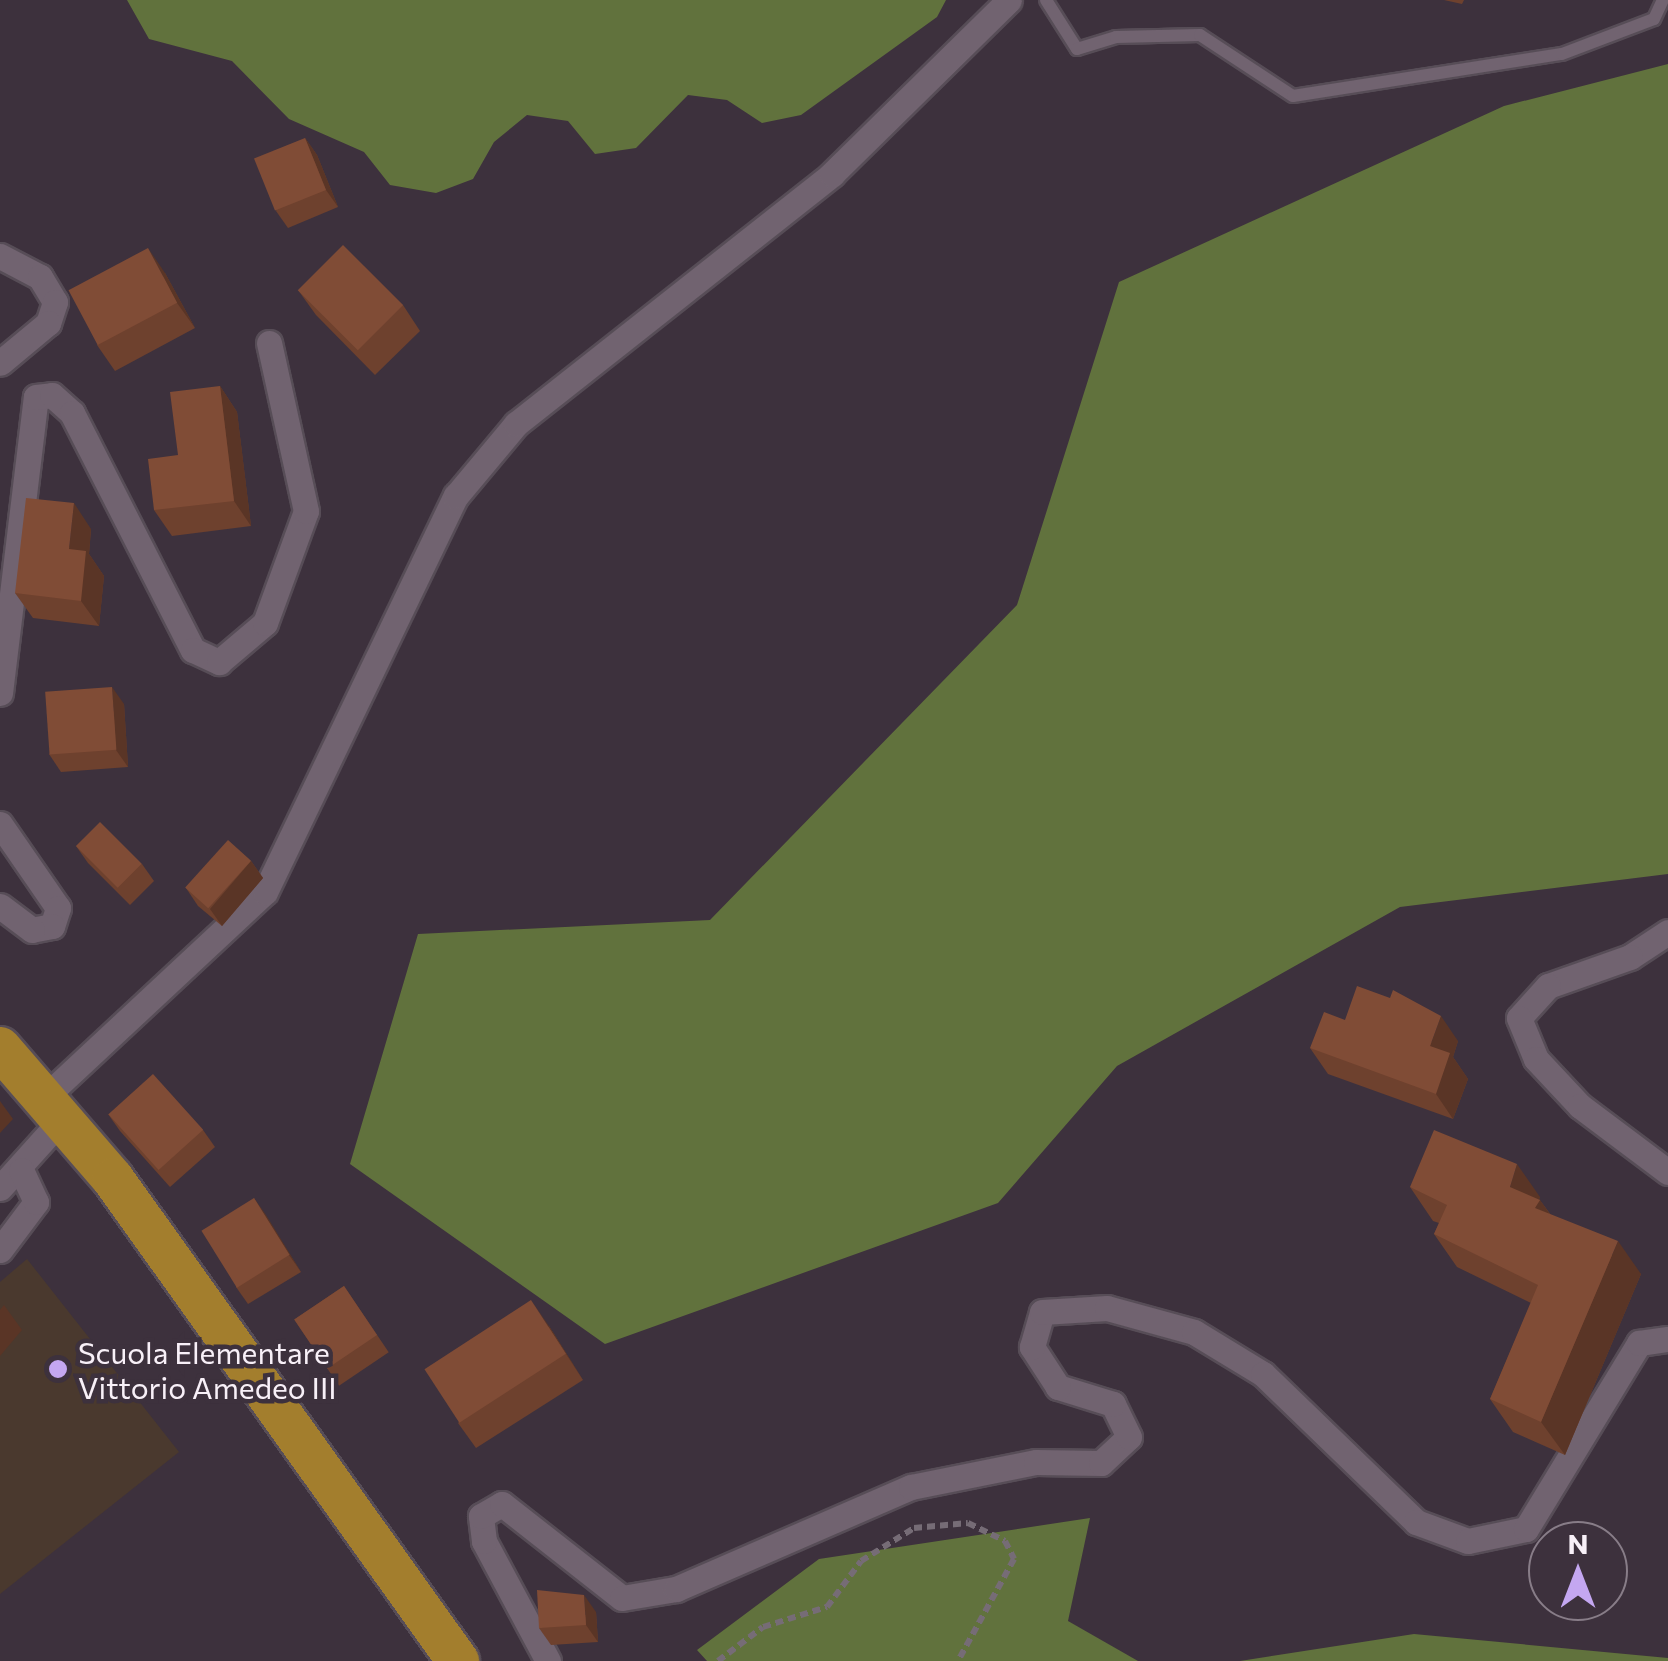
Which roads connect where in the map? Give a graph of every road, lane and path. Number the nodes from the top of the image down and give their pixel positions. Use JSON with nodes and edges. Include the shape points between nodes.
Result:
{"nodes":[{"id":1,"x":1009,"y":0,"type":"edge"},
{"id":2,"x":1046,"y":0,"type":"edge"},
{"id":3,"x":1663,"y":0,"type":"edge"},
{"id":4,"x":0,"y":256,"type":"edge"},
{"id":5,"x":270,"y":343,"type":"dead end"},
{"id":6,"x":0,"y":363,"type":"edge"},
{"id":7,"x":0,"y":693,"type":"edge"},
{"id":8,"x":0,"y":824,"type":"edge"},
{"id":9,"x":0,"y":906,"type":"edge"},
{"id":10,"x":1668,"y":932,"type":"edge"},
{"id":11,"x":0,"y":1048,"type":"edge"},
{"id":12,"x":55,"y":1106,"type":"junction"},
{"id":13,"x":21,"y":1170,"type":"junction"},
{"id":14,"x":1668,"y":1172,"type":"edge"},
{"id":15,"x":0,"y":1188,"type":"edge"},
{"id":16,"x":0,"y":1250,"type":"edge"},
{"id":17,"x":1668,"y":1339,"type":"edge"},
{"id":18,"x":458,"y":1661,"type":"edge"},
{"id":19,"x":548,"y":1661,"type":"edge"},
{"id":20,"x":718,"y":1661,"type":"edge"},
{"id":21,"x":958,"y":1661,"type":"edge"}],
"edges":[{"from":1,"to":12,"type":"street","via":[[832,174],[516,424],[456,496],[264,892]]},
{"from":2,"to":3,"type":"lane","via":[[1077,49],[1116,37],[1200,35],[1293,96],[1562,54],[1654,19]]},
{"from":4,"to":6,"type":"street","via":[[40,277],[54,302],[48,323]]},
{"from":5,"to":7,"type":"street","via":[[306,511],[265,622],[219,662],[193,650],[72,413],[52,395],[36,397]]},
{"from":8,"to":9,"type":"street","via":[[58,908],[52,926],[32,930]]},
{"from":10,"to":14,"type":"street","via":[[1630,957],[1548,986],[1519,1018],[1536,1059],[1580,1106]]},
{"from":11,"to":12,"type":"main road"},
{"from":12,"to":13,"type":"street"},
{"from":12,"to":18,"type":"main road"},
{"from":13,"to":15,"type":"street"},
{"from":13,"to":16,"type":"street","via":[[36,1202]]},
{"from":17,"to":19,"type":"street","via":[[1639,1343],[1526,1529],[1468,1542],[1416,1522],[1263,1374],[1194,1332],[1107,1308],[1042,1312],[1032,1347],[1058,1386],[1113,1404],[1129,1437],[1101,1463],[1036,1462],[911,1488],[676,1590],[622,1598],[502,1504],[481,1516],[484,1542]]},
{"from":20,"to":21,"type":"path","via":[[763,1627],[826,1607],[862,1561],[914,1528],[968,1523],[1005,1542],[1014,1559]]}]}
